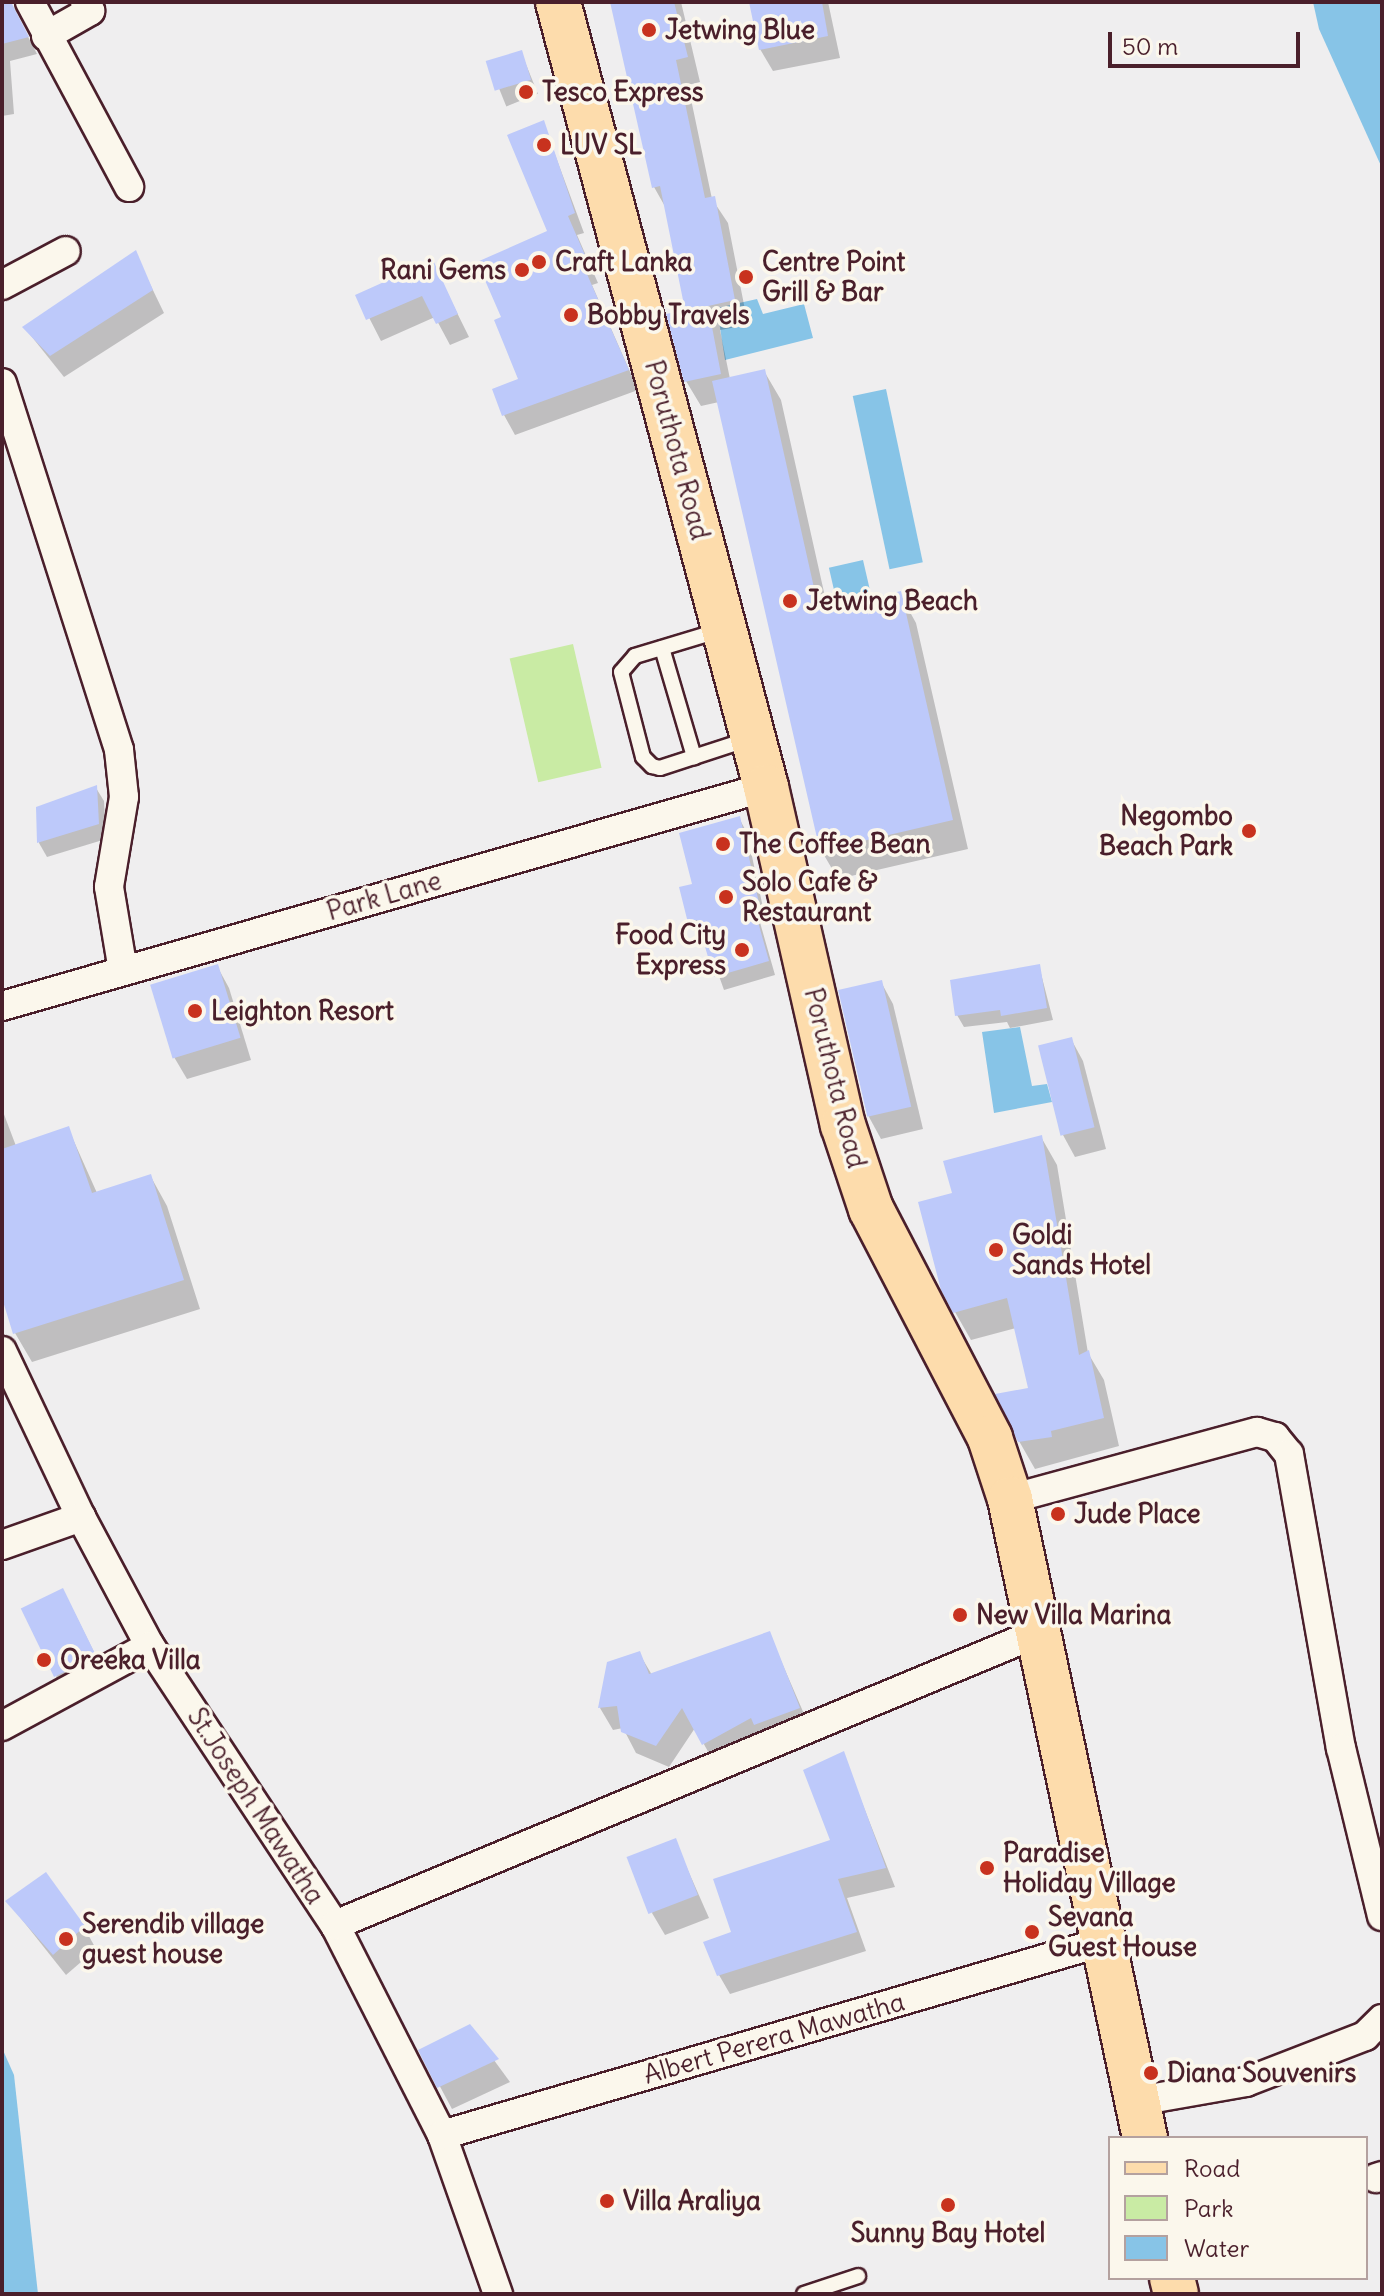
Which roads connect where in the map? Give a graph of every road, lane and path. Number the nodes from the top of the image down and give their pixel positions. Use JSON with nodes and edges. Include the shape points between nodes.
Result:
{"nodes":[{"id":1,"x":30,"y":2,"type":"edge"},
{"id":2,"x":85,"y":2,"type":"edge"},
{"id":3,"x":558,"y":2,"type":"edge"},
{"id":4,"x":46,"y":36,"type":"junction"},
{"id":5,"x":129,"y":187,"type":"dead end"},
{"id":6,"x":66,"y":251,"type":"dead end"},
{"id":7,"x":2,"y":285,"type":"edge"},
{"id":8,"x":2,"y":383,"type":"edge"},
{"id":9,"x":724,"y":629,"type":"junction"},
{"id":10,"x":662,"y":648,"type":"junction"},
{"id":11,"x":753,"y":738,"type":"junction"},
{"id":12,"x":694,"y":757,"type":"junction"},
{"id":13,"x":766,"y":787,"type":"junction"},
{"id":14,"x":123,"y":971,"type":"junction"},
{"id":15,"x":2,"y":1006,"type":"edge"},
{"id":16,"x":2,"y":1351,"type":"edge"},
{"id":17,"x":1010,"y":1499,"type":"junction"},
{"id":18,"x":81,"y":1517,"type":"junction"},
{"id":19,"x":2,"y":1545,"type":"edge"},
{"id":20,"x":1040,"y":1632,"type":"junction"},
{"id":21,"x":150,"y":1646,"type":"junction"},
{"id":22,"x":2,"y":1726,"type":"edge"},
{"id":23,"x":1382,"y":1916,"type":"edge"},
{"id":24,"x":335,"y":1925,"type":"junction"},
{"id":25,"x":1106,"y":1941,"type":"junction"},
{"id":26,"x":1382,"y":2019,"type":"edge"},
{"id":27,"x":1142,"y":2119,"type":"edge"},
{"id":28,"x":442,"y":2135,"type":"junction"},
{"id":29,"x":858,"y":2276,"type":"dead end"},
{"id":30,"x":498,"y":2294,"type":"edge"},
{"id":31,"x":804,"y":2294,"type":"edge"}],
"edges":[{"from":1,"to":4,"type":"street"},
{"from":2,"to":4,"type":"street","via":[[90,11]]},
{"from":3,"to":9,"type":"main road","name":"Poruthota Road"},
{"from":4,"to":5,"type":"street"},
{"from":6,"to":7,"type":"street"},
{"from":8,"to":14,"type":"street","via":[[119,750],[124,797],[109,887]]},
{"from":9,"to":10,"type":"lane"},
{"from":9,"to":11,"type":"main road","name":"Poruthota Road"},
{"from":10,"to":12,"type":"lane"},
{"from":10,"to":12,"type":"lane","via":[[635,656],[621,672],[643,757],[660,768]]},
{"from":11,"to":12,"type":"lane"},
{"from":11,"to":13,"type":"main road","name":"Poruthota Road"},
{"from":13,"to":14,"type":"street","name":"Park Lane"},
{"from":13,"to":17,"type":"main road","name":"Poruthota Road","via":[[843,1125],[871,1209],[990,1438]]},
{"from":14,"to":15,"type":"street","name":"Park Lane"},
{"from":16,"to":18,"type":"street","name":"St.Joseph Mawatha"},
{"from":17,"to":20,"type":"main road","name":"Poruthota Road"},
{"from":17,"to":23,"type":"street","via":[[1257,1432],[1275,1437],[1289,1454],[1341,1748]]},
{"from":18,"to":19,"type":"street"},
{"from":18,"to":21,"type":"street","name":"St.Joseph Mawatha"},
{"from":20,"to":24,"type":"street"},
{"from":20,"to":25,"type":"main road","name":"Poruthota Road"},
{"from":21,"to":22,"type":"street"},
{"from":21,"to":24,"type":"street","name":"St.Joseph Mawatha"},
{"from":24,"to":28,"type":"street","name":"St.Joseph Mawatha"},
{"from":25,"to":27,"type":"main road","name":"Poruthota Road"},
{"from":25,"to":28,"type":"street","name":"Albert Perera Mawatha"},
{"from":26,"to":27,"type":"street","via":[[1365,2036]]},
{"from":28,"to":30,"type":"street","name":"St.Joseph Mawatha"},
{"from":29,"to":31,"type":"lane"}]}
